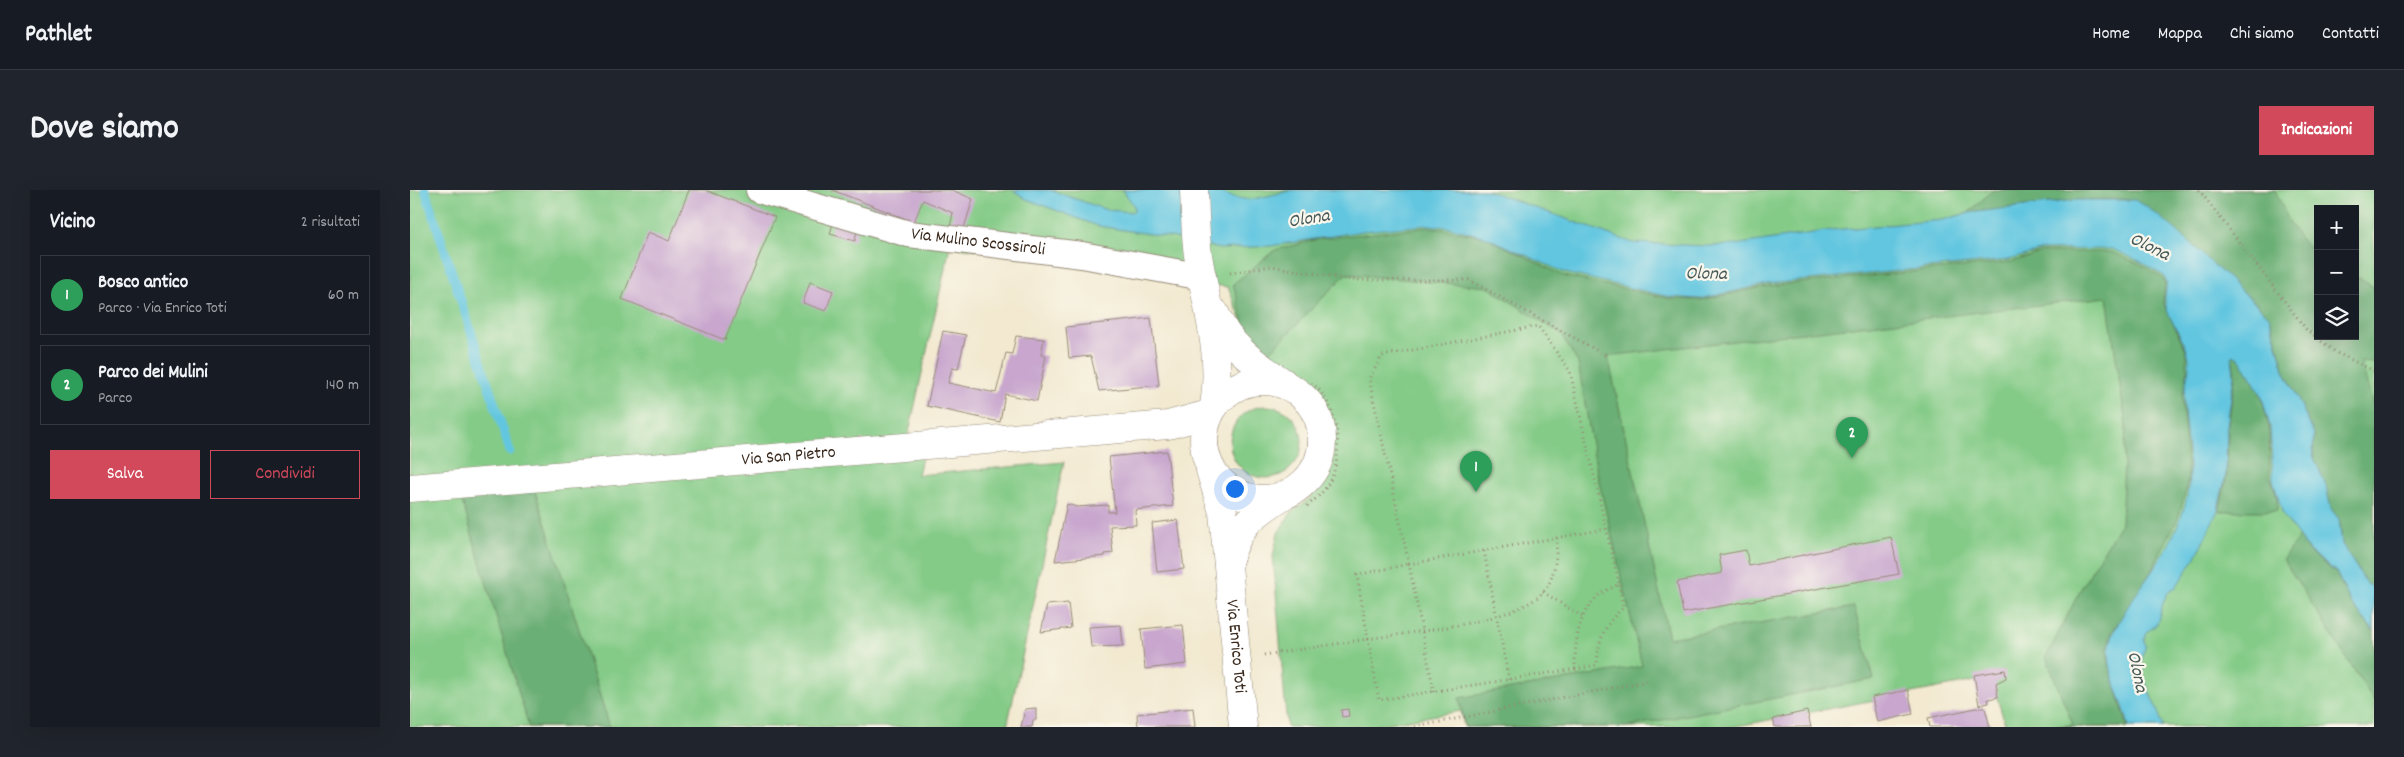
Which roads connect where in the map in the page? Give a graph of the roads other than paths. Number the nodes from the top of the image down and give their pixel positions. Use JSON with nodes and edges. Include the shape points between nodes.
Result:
{"nodes":[{"id":1,"x":759,"y":190,"type":"edge"},
{"id":2,"x":1194,"y":190,"type":"edge"},
{"id":3,"x":1202,"y":274,"type":"junction"},
{"id":4,"x":1296,"y":382,"type":"junction"},
{"id":5,"x":1208,"y":429,"type":"junction"},
{"id":6,"x":410,"y":488,"type":"edge"},
{"id":7,"x":1294,"y":502,"type":"junction"},
{"id":8,"x":1227,"y":565,"type":"junction"},
{"id":9,"x":1242,"y":727,"type":"edge"}],
"edges":[{"from":1,"to":3,"type":"street","name":"Via Mulino Scossiroli","via":[[909,234],[1082,255]]},
{"from":2,"to":3,"type":"street"},
{"from":3,"to":4,"type":"street","name":"Via Enrico Toti","via":[[1220,325],[1246,358]]},
{"from":3,"to":5,"type":"street","name":"Via Enrico Toti","via":[[1215,340],[1217,386]]},
{"from":4,"to":5,"type":"street","name":"Via Enrico Toti","via":[[1256,381],[1240,385],[1226,394]]},
{"from":4,"to":7,"type":"street","name":"Via Enrico Toti","via":[[1317,414],[1323,434],[1321,454]]},
{"from":5,"to":6,"type":"street","name":"Via San Pietro","via":[[1192,434],[1168,425]]},
{"from":5,"to":7,"type":"street","name":"Via Enrico Toti","via":[[1215,476],[1228,489],[1245,497]]},
{"from":5,"to":8,"type":"street","name":"Via Enrico Toti","via":[[1223,512]]},
{"from":7,"to":8,"type":"street","name":"Via Enrico Toti","via":[[1253,515],[1236,536]]},
{"from":8,"to":9,"type":"street","name":"Via Enrico Toti"}]}
